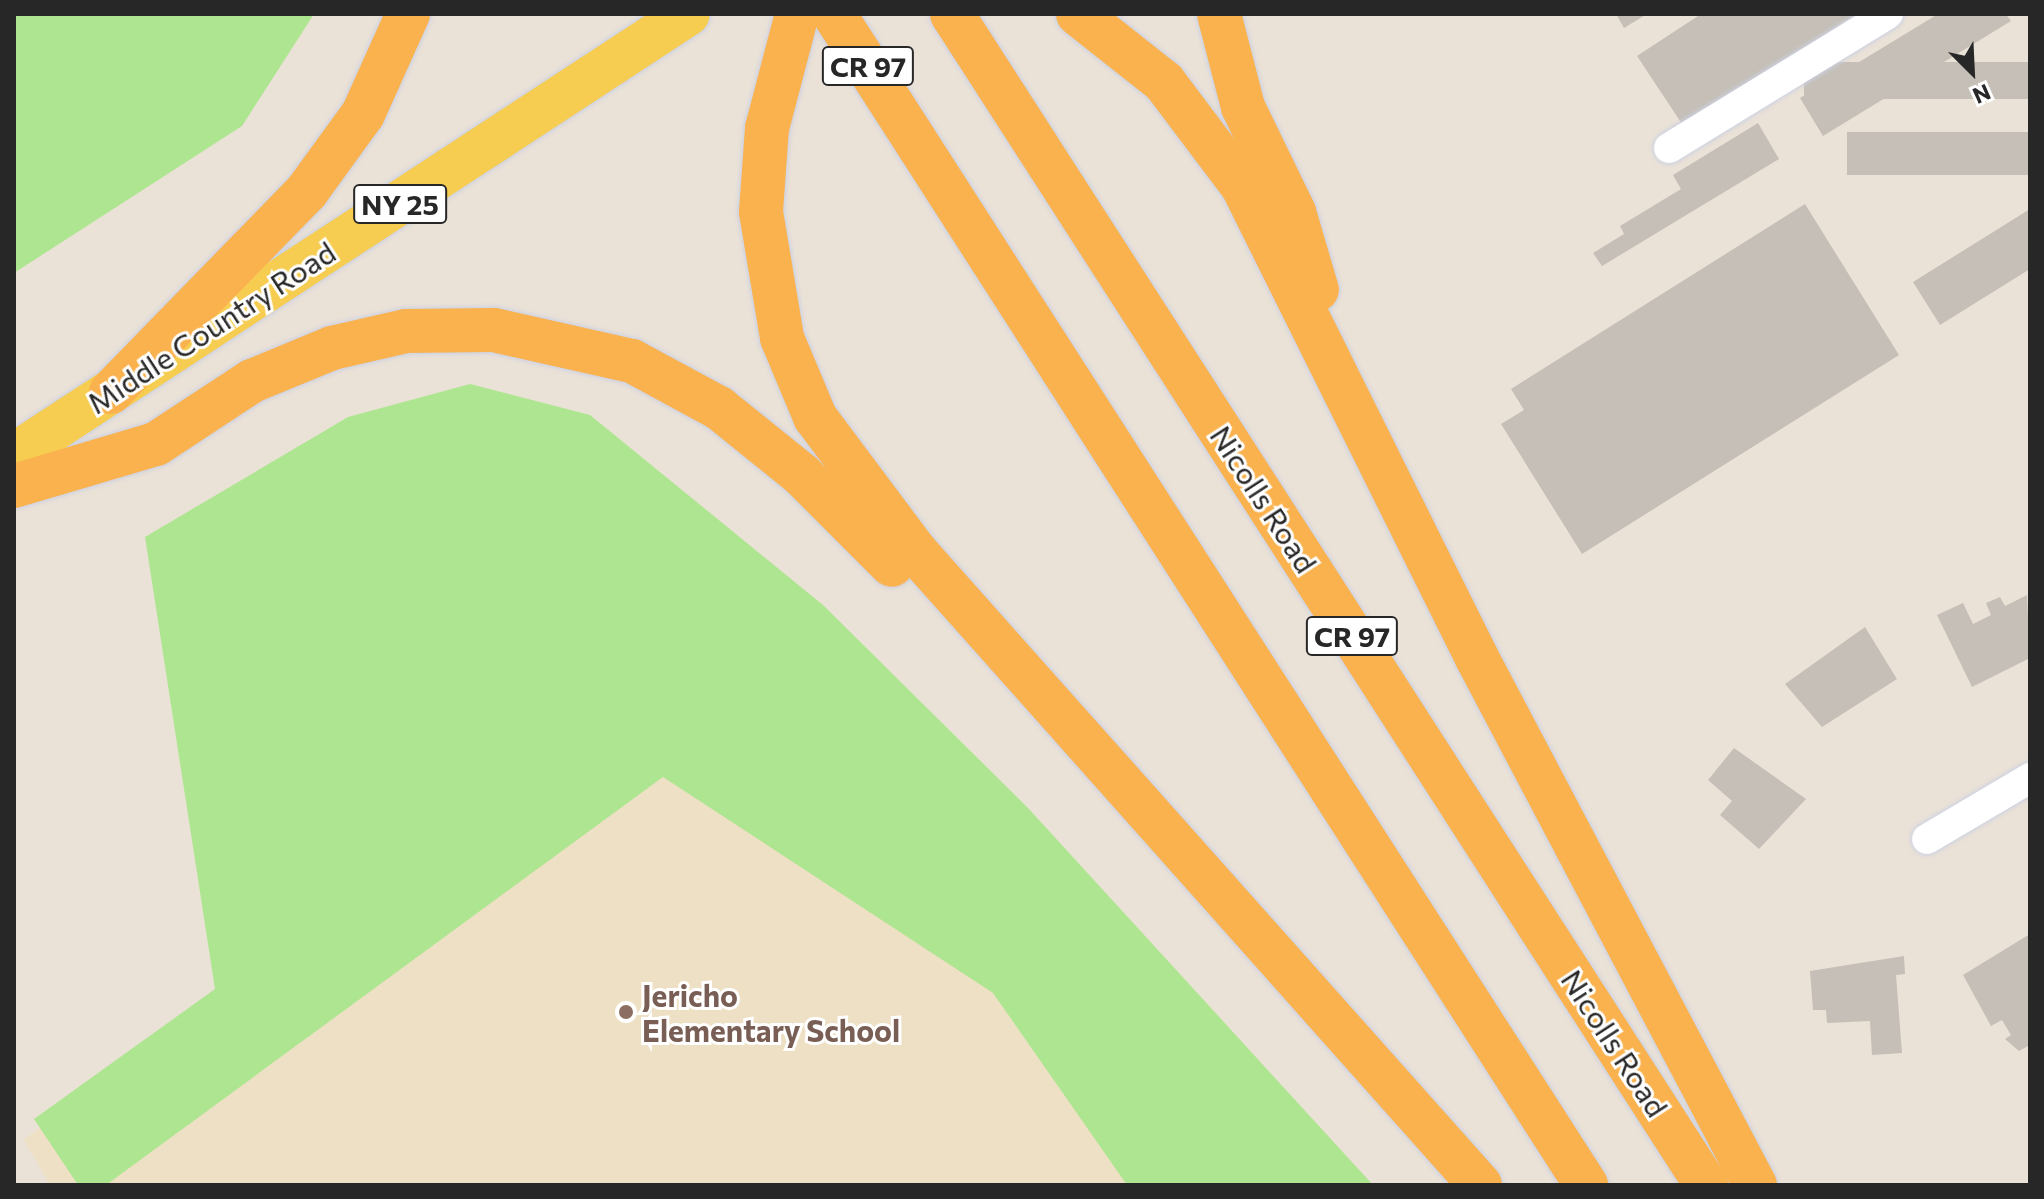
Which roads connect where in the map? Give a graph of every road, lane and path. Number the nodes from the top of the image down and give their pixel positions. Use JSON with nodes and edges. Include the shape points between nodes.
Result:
{"nodes":[{"id":1,"x":408,"y":14,"type":"edge"},
{"id":2,"x":688,"y":14,"type":"edge"},
{"id":3,"x":797,"y":14,"type":"edge"},
{"id":4,"x":834,"y":14,"type":"edge"},
{"id":5,"x":952,"y":14,"type":"edge"},
{"id":6,"x":1078,"y":14,"type":"edge"},
{"id":7,"x":1219,"y":14,"type":"edge"},
{"id":8,"x":1888,"y":14,"type":"edge"},
{"id":9,"x":1669,"y":148,"type":"dead end"},
{"id":10,"x":111,"y":392,"type":"junction"},
{"id":11,"x":1350,"y":403,"type":"junction"},
{"id":12,"x":14,"y":455,"type":"edge"},
{"id":13,"x":14,"y":486,"type":"edge"},
{"id":14,"x":1033,"y":687,"type":"junction"},
{"id":15,"x":2030,"y":778,"type":"edge"},
{"id":16,"x":1927,"y":839,"type":"dead end"},
{"id":17,"x":1480,"y":1185,"type":"edge"},
{"id":18,"x":1586,"y":1185,"type":"edge"},
{"id":19,"x":1706,"y":1185,"type":"edge"},
{"id":20,"x":1755,"y":1185,"type":"edge"}],
"edges":[{"from":1,"to":10,"type":"highway","via":[[363,114],[307,191]]},
{"from":2,"to":10,"type":"main road","name":"Middle Country Road","number":"NY 25"},
{"from":3,"to":14,"type":"highway","via":[[762,171],[764,253],[782,338],[841,459]]},
{"from":4,"to":18,"type":"highway","number":"CR 97"},
{"from":5,"to":19,"type":"highway","name":"Nicolls Road","number":"CR 97"},
{"from":6,"to":11,"type":"highway","via":[[1164,82],[1221,152]]},
{"from":7,"to":11,"type":"highway","via":[[1243,107],[1294,212]]},
{"from":8,"to":9,"type":"street"},
{"from":10,"to":12,"type":"main road","name":"Middle Country Road","number":"NY 25"},
{"from":11,"to":20,"type":"highway"},
{"from":13,"to":14,"type":"highway","via":[[156,444],[252,381],[332,348],[447,328],[541,335],[632,361],[719,408],[802,475],[884,558]]},
{"from":14,"to":17,"type":"highway"},
{"from":15,"to":16,"type":"street"}]}
